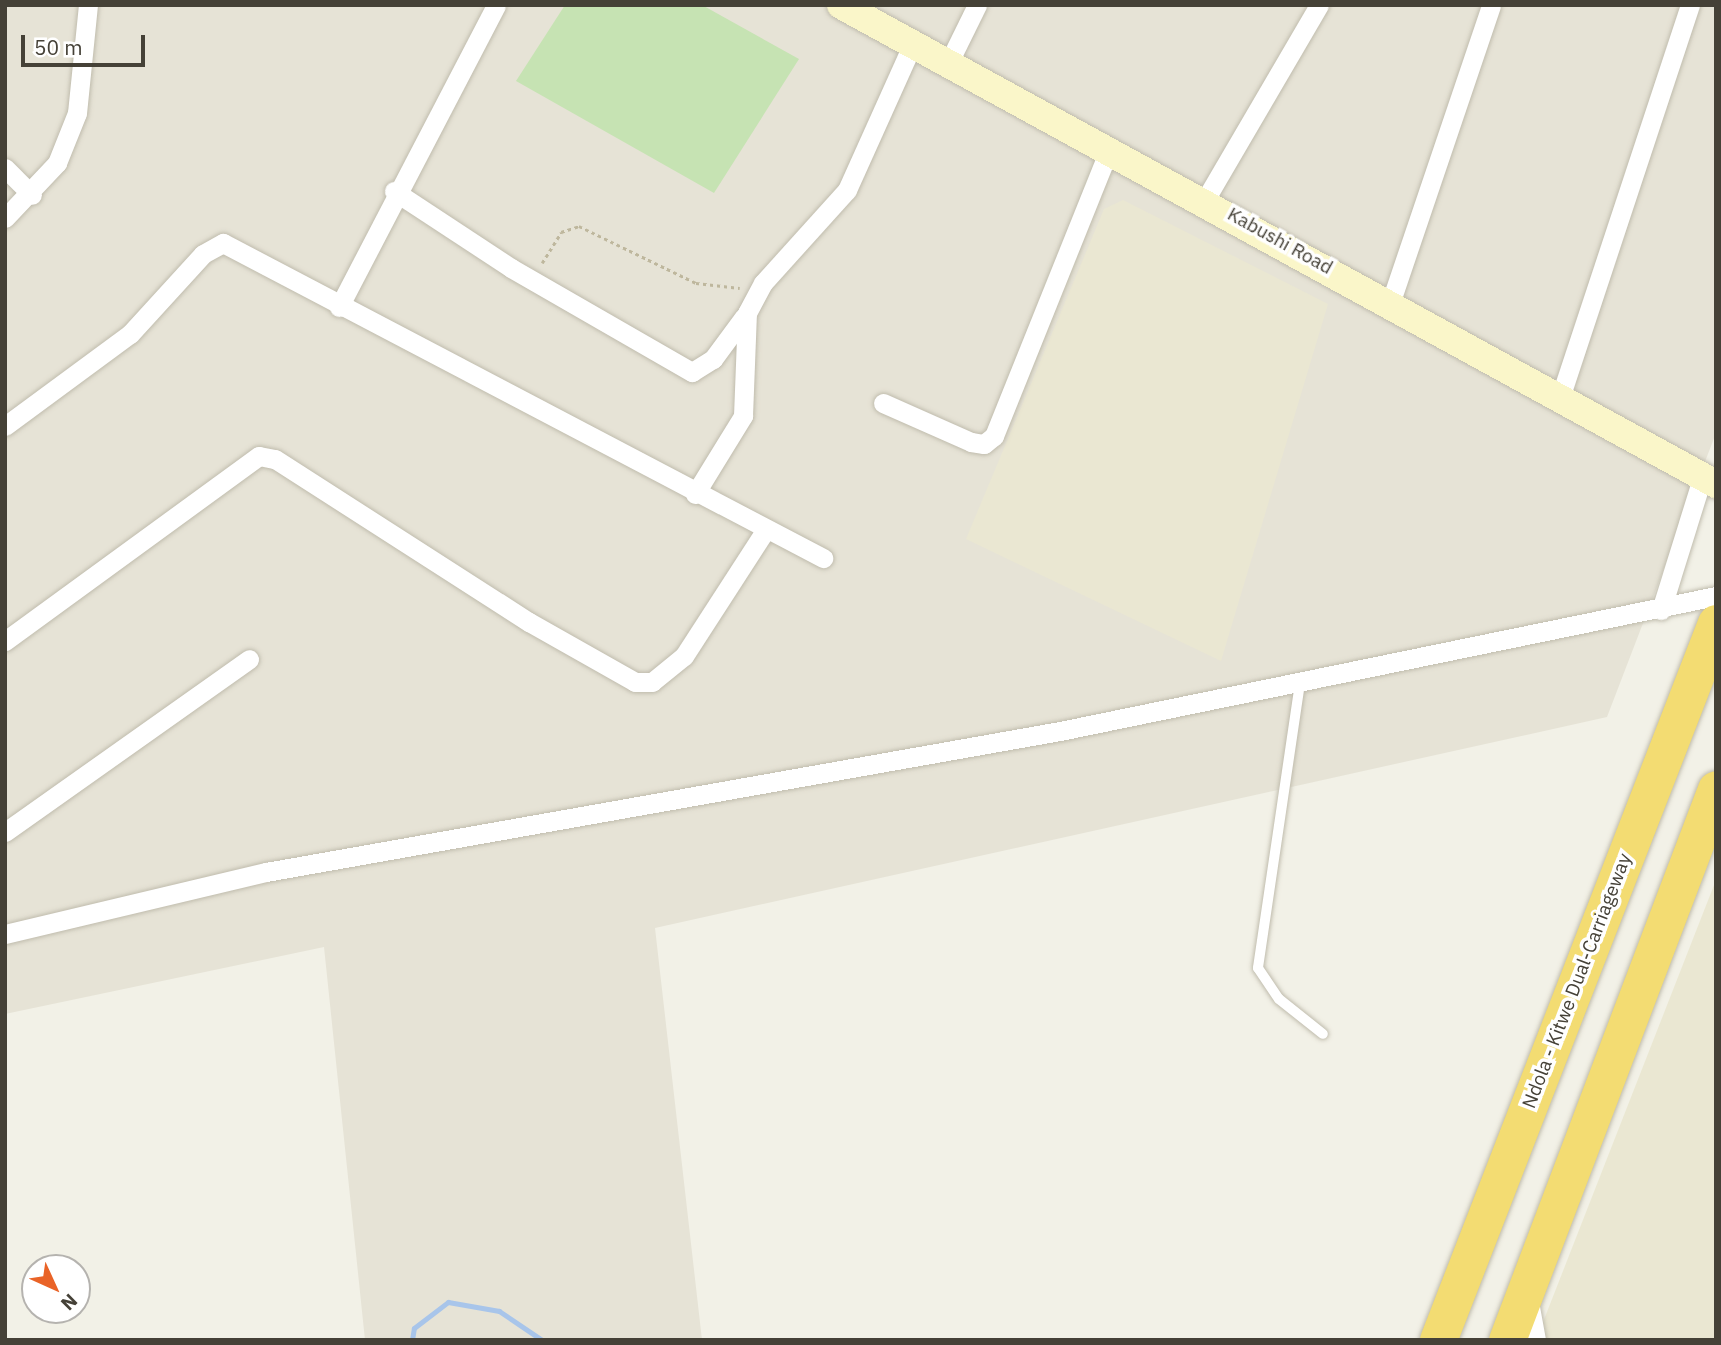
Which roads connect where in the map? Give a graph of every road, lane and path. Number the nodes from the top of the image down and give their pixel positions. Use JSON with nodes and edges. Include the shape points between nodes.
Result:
{"nodes":[{"id":1,"x":88,"y":5,"type":"edge"},
{"id":2,"x":496,"y":5,"type":"edge"},
{"id":3,"x":841,"y":5,"type":"edge"},
{"id":4,"x":977,"y":5,"type":"edge"},
{"id":5,"x":1319,"y":5,"type":"edge"},
{"id":6,"x":1491,"y":5,"type":"edge"},
{"id":7,"x":1690,"y":5,"type":"edge"},
{"id":8,"x":913,"y":43,"type":"junction"},
{"id":9,"x":949,"y":62,"type":"junction"},
{"id":10,"x":1110,"y":148,"type":"junction"},
{"id":11,"x":5,"y":168,"type":"edge"},
{"id":12,"x":394,"y":191,"type":"junction"},
{"id":13,"x":32,"y":195,"type":"junction"},
{"id":14,"x":1205,"y":200,"type":"junction"},
{"id":15,"x":5,"y":218,"type":"edge"},
{"id":16,"x":532,"y":280,"type":"junction"},
{"id":17,"x":763,"y":283,"type":"junction"},
{"id":18,"x":1391,"y":301,"type":"junction"},
{"id":19,"x":339,"y":307,"type":"junction"},
{"id":20,"x":747,"y":313,"type":"junction"},
{"id":21,"x":1559,"y":401,"type":"junction"},
{"id":22,"x":883,"y":403,"type":"dead end"},
{"id":23,"x":5,"y":426,"type":"edge"},
{"id":24,"x":1709,"y":481,"type":"edge"},
{"id":25,"x":695,"y":494,"type":"junction"},
{"id":26,"x":765,"y":531,"type":"junction"},
{"id":27,"x":823,"y":558,"type":"dead end"},
{"id":28,"x":1716,"y":596,"type":"edge"},
{"id":29,"x":1661,"y":610,"type":"junction"},
{"id":30,"x":1716,"y":623,"type":"edge"},
{"id":31,"x":5,"y":641,"type":"edge"},
{"id":32,"x":250,"y":659,"type":"dead end"},
{"id":33,"x":1300,"y":683,"type":"junction"},
{"id":34,"x":1716,"y":789,"type":"edge"},
{"id":35,"x":5,"y":832,"type":"edge"},
{"id":36,"x":5,"y":934,"type":"edge"},
{"id":37,"x":1323,"y":1034,"type":"dead end"},
{"id":38,"x":1527,"y":1288,"type":"junction"},
{"id":39,"x":1438,"y":1340,"type":"edge"},
{"id":40,"x":1507,"y":1340,"type":"edge"},
{"id":41,"x":1535,"y":1340,"type":"edge"}],
"edges":[{"from":1,"to":13,"type":"street","via":[[77,113],[57,163]]},
{"from":2,"to":12,"type":"street"},
{"from":3,"to":8,"type":"main road","name":"Kabushi Road"},
{"from":4,"to":9,"type":"street"},
{"from":5,"to":14,"type":"street"},
{"from":6,"to":18,"type":"street"},
{"from":7,"to":21,"type":"street"},
{"from":8,"to":9,"type":"main road","name":"Kabushi Road"},
{"from":8,"to":17,"type":"street","via":[[847,190]]},
{"from":9,"to":10,"type":"main road","name":"Kabushi Road"},
{"from":10,"to":14,"type":"main road","name":"Kabushi Road"},
{"from":10,"to":22,"type":"street","via":[[994,436],[984,444],[971,442]]},
{"from":11,"to":13,"type":"street"},
{"from":12,"to":16,"type":"street"},
{"from":12,"to":19,"type":"street"},
{"from":13,"to":15,"type":"street"},
{"from":14,"to":18,"type":"main road","name":"Kabushi Road"},
{"from":16,"to":17,"type":"path","via":[[570,225],[696,283],[740,289]]},
{"from":16,"to":20,"type":"street","via":[[692,372],[713,359]]},
{"from":17,"to":20,"type":"street"},
{"from":18,"to":21,"type":"main road","name":"Kabushi Road"},
{"from":19,"to":23,"type":"street","via":[[223,243],[212,245],[139,327]]},
{"from":19,"to":25,"type":"street"},
{"from":20,"to":25,"type":"street","via":[[743,416]]},
{"from":21,"to":24,"type":"main road","name":"Kabushi Road"},
{"from":24,"to":29,"type":"street"},
{"from":25,"to":26,"type":"street"},
{"from":26,"to":27,"type":"street"},
{"from":26,"to":31,"type":"street","via":[[684,656],[652,681],[635,682],[529,622],[299,473],[259,456]]},
{"from":28,"to":29,"type":"street"},
{"from":29,"to":33,"type":"street"},
{"from":30,"to":39,"type":"highway","name":"Ndola - Kitwe Dual-Carriageway"},
{"from":32,"to":35,"type":"street"},
{"from":33,"to":36,"type":"street","via":[[675,802],[266,872]]},
{"from":33,"to":37,"type":"lane","via":[[1258,968],[1279,999]]},
{"from":34,"to":38,"type":"highway"},
{"from":38,"to":40,"type":"highway"},
{"from":38,"to":41,"type":"street"}]}
